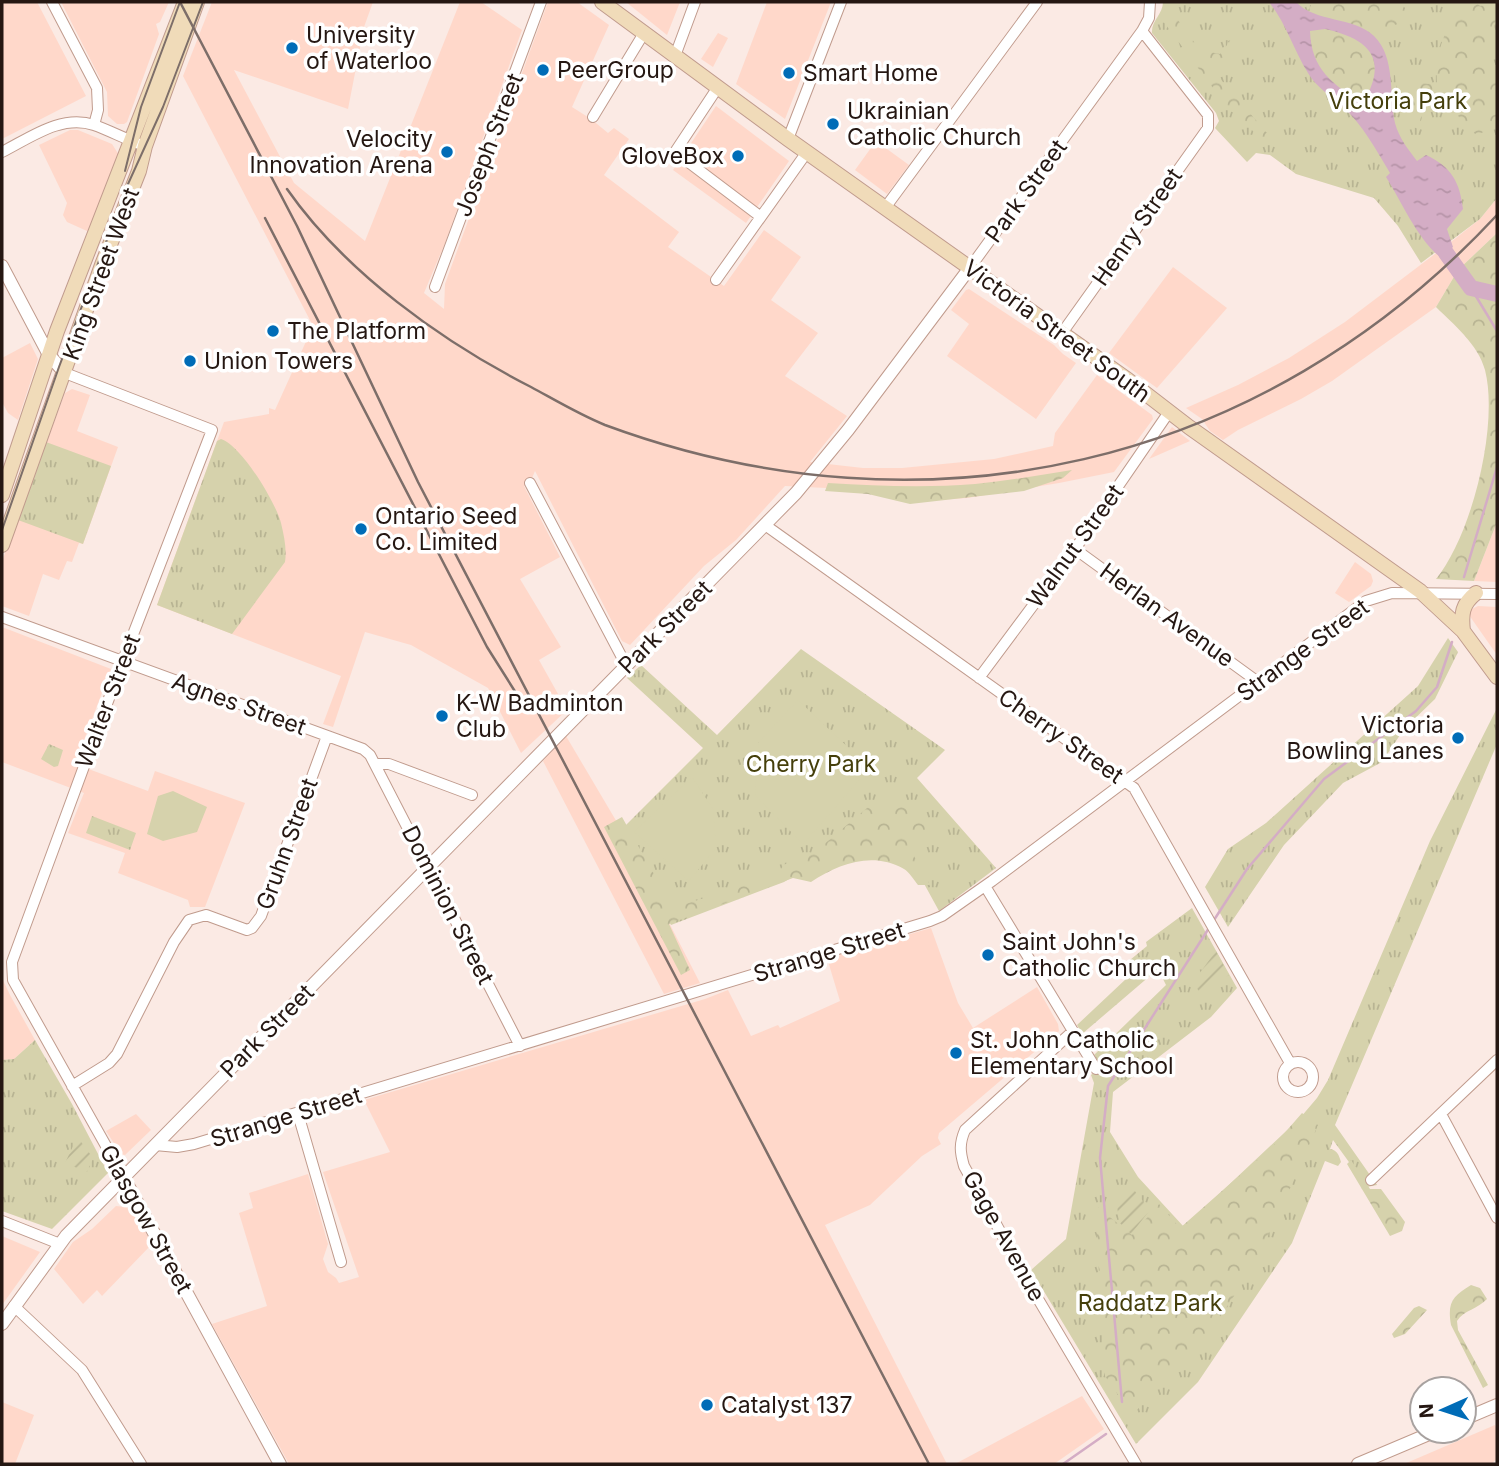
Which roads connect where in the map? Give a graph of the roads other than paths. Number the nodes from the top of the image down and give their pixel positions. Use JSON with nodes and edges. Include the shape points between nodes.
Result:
{"nodes":[{"id":1,"x":52,"y":2,"type":"edge"},
{"id":2,"x":185,"y":2,"type":"edge"},
{"id":3,"x":197,"y":2,"type":"edge"},
{"id":4,"x":541,"y":2,"type":"edge"},
{"id":5,"x":602,"y":2,"type":"edge"},
{"id":6,"x":695,"y":2,"type":"edge"},
{"id":7,"x":841,"y":2,"type":"edge"},
{"id":8,"x":1037,"y":2,"type":"edge"},
{"id":9,"x":1150,"y":2,"type":"edge"},
{"id":10,"x":1142,"y":31,"type":"junction"},
{"id":11,"x":644,"y":33,"type":"junction"},
{"id":12,"x":675,"y":56,"type":"junction"},
{"id":13,"x":718,"y":87,"type":"junction"},
{"id":14,"x":593,"y":117,"type":"dead end"},
{"id":15,"x":94,"y":125,"type":"junction"},
{"id":16,"x":788,"y":139,"type":"junction"},
{"id":17,"x":139,"y":144,"type":"junction"},
{"id":18,"x":2,"y":152,"type":"edge"},
{"id":19,"x":807,"y":152,"type":"junction"},
{"id":20,"x":886,"y":208,"type":"junction"},
{"id":21,"x":761,"y":217,"type":"junction"},
{"id":22,"x":2,"y":266,"type":"edge"},
{"id":23,"x":969,"y":268,"type":"junction"},
{"id":24,"x":716,"y":280,"type":"dead end"},
{"id":25,"x":435,"y":287,"type":"dead end"},
{"id":26,"x":1062,"y":333,"type":"junction"},
{"id":27,"x":49,"y":355,"type":"junction"},
{"id":28,"x":65,"y":373,"type":"junction"},
{"id":29,"x":1169,"y":412,"type":"junction"},
{"id":30,"x":530,"y":483,"type":"dead end"},
{"id":31,"x":2,"y":495,"type":"edge"},
{"id":32,"x":765,"y":525,"type":"junction"},
{"id":33,"x":2,"y":545,"type":"edge"},
{"id":34,"x":1075,"y":549,"type":"junction"},
{"id":35,"x":1420,"y":592,"type":"junction"},
{"id":36,"x":1476,"y":593,"type":"junction"},
{"id":37,"x":1497,"y":594,"type":"edge"},
{"id":38,"x":2,"y":617,"type":"edge"},
{"id":39,"x":1462,"y":631,"type":"junction"},
{"id":40,"x":122,"y":663,"type":"junction"},
{"id":41,"x":626,"y":665,"type":"junction"},
{"id":42,"x":1497,"y":677,"type":"edge"},
{"id":43,"x":979,"y":678,"type":"junction"},
{"id":44,"x":1258,"y":682,"type":"junction"},
{"id":45,"x":327,"y":736,"type":"junction"},
{"id":46,"x":377,"y":764,"type":"junction"},
{"id":47,"x":1125,"y":781,"type":"junction"},
{"id":48,"x":472,"y":795,"type":"dead end"},
{"id":49,"x":428,"y":868,"type":"junction"},
{"id":50,"x":985,"y":886,"type":"junction"},
{"id":51,"x":11,"y":973,"type":"joint"},
{"id":52,"x":1073,"y":1032,"type":"junction"},
{"id":53,"x":520,"y":1046,"type":"junction"},
{"id":54,"x":1497,"y":1060,"type":"edge"},
{"id":55,"x":1290,"y":1063,"type":"dead end"},
{"id":56,"x":1096,"y":1069,"type":"dead end"},
{"id":57,"x":72,"y":1086,"type":"junction"},
{"id":58,"x":298,"y":1114,"type":"junction"},
{"id":59,"x":1441,"y":1114,"type":"junction"},
{"id":60,"x":155,"y":1145,"type":"junction"},
{"id":61,"x":124,"y":1178,"type":"junction"},
{"id":62,"x":1371,"y":1180,"type":"dead end"},
{"id":63,"x":1497,"y":1218,"type":"edge"},
{"id":64,"x":2,"y":1221,"type":"edge"},
{"id":65,"x":60,"y":1244,"type":"junction"},
{"id":66,"x":341,"y":1262,"type":"dead end"},
{"id":67,"x":14,"y":1306,"type":"junction"},
{"id":68,"x":2,"y":1324,"type":"edge"},
{"id":69,"x":1497,"y":1406,"type":"edge"},
{"id":70,"x":1478,"y":1413,"type":"edge"},
{"id":71,"x":1408,"y":1443,"type":"edge"},
{"id":72,"x":141,"y":1464,"type":"edge"},
{"id":73,"x":280,"y":1464,"type":"edge"},
{"id":74,"x":1136,"y":1464,"type":"edge"},
{"id":75,"x":1358,"y":1464,"type":"edge"}],
"edges":[{"from":1,"to":15,"type":"street","via":[[97,88]]},
{"from":2,"to":17,"type":"main road","name":"King Street West"},
{"from":3,"to":17,"type":"main road","name":"King Street West"},
{"from":4,"to":25,"type":"street","name":"Joseph Street"},
{"from":5,"to":11,"type":"main road","name":"Victoria Street South"},
{"from":6,"to":12,"type":"street"},
{"from":7,"to":16,"type":"street"},
{"from":8,"to":20,"type":"street"},
{"from":9,"to":10,"type":"street","name":"Park Street"},
{"from":10,"to":23,"type":"street","name":"Park Street"},
{"from":10,"to":26,"type":"street","name":"Henry Street","via":[[1208,115],[1208,128]]},
{"from":11,"to":12,"type":"main road","name":"Victoria Street South"},
{"from":11,"to":14,"type":"street"},
{"from":12,"to":13,"type":"main road","name":"Victoria Street South"},
{"from":13,"to":16,"type":"main road","name":"Victoria Street South"},
{"from":13,"to":21,"type":"street","via":[[675,152]]},
{"from":15,"to":17,"type":"street"},
{"from":15,"to":18,"type":"street","via":[[68,122]]},
{"from":16,"to":19,"type":"main road","name":"Victoria Street South"},
{"from":17,"to":27,"type":"main road","name":"King Street West"},
{"from":17,"to":28,"type":"main road","name":"King Street West","via":[[139,171]]},
{"from":19,"to":20,"type":"main road","name":"Victoria Street South"},
{"from":19,"to":21,"type":"street"},
{"from":20,"to":23,"type":"main road","name":"Victoria Street South"},
{"from":21,"to":24,"type":"street"},
{"from":22,"to":27,"type":"street"},
{"from":23,"to":26,"type":"main road","name":"Victoria Street South"},
{"from":23,"to":32,"type":"street","name":"Park Street","via":[[819,468]]},
{"from":26,"to":29,"type":"main road","name":"Victoria Street South"},
{"from":27,"to":28,"type":"street"},
{"from":27,"to":31,"type":"main road","name":"King Street West"},
{"from":28,"to":33,"type":"main road","name":"King Street West"},
{"from":28,"to":40,"type":"street","name":"Walter Street","via":[[212,430]]},
{"from":29,"to":34,"type":"street","name":"Walnut Street"},
{"from":29,"to":35,"type":"main road","name":"Victoria Street South"},
{"from":30,"to":41,"type":"street"},
{"from":32,"to":41,"type":"street","name":"Park Street"},
{"from":32,"to":43,"type":"street","name":"Cherry Street"},
{"from":34,"to":43,"type":"street","name":"Walnut Street"},
{"from":34,"to":44,"type":"street","name":"Herlan Avenue"},
{"from":35,"to":36,"type":"street","name":"Strange Street"},
{"from":35,"to":39,"type":"main road","name":"Victoria Street South"},
{"from":35,"to":44,"type":"street","name":"Strange Street","via":[[1392,593],[1366,601]]},
{"from":36,"to":37,"type":"street","name":"Strange Street"},
{"from":36,"to":39,"type":"main road","via":[[1462,611]]},
{"from":38,"to":40,"type":"street","name":"Agnes Street"},
{"from":39,"to":42,"type":"main road","name":"Victoria Street South"},
{"from":40,"to":45,"type":"street","name":"Agnes Street"},
{"from":40,"to":51,"type":"street","name":"Walter Street","via":[[14,951]]},
{"from":41,"to":49,"type":"street","name":"Park Street"},
{"from":43,"to":47,"type":"street","name":"Cherry Street"},
{"from":44,"to":47,"type":"street","name":"Strange Street"},
{"from":45,"to":46,"type":"street","name":"Agnes Street","via":[[363,749]]},
{"from":45,"to":57,"type":"street","name":"Gruhn Street","via":[[256,923],[247,930],[206,915],[189,920],[173,942],[117,1054]]},
{"from":46,"to":48,"type":"street","name":"Agnes Street","via":[[389,764]]},
{"from":46,"to":49,"type":"street","name":"Dominion Street"},
{"from":47,"to":50,"type":"street","name":"Strange Street"},
{"from":47,"to":55,"type":"street","name":"Cherry Street","via":[[1134,788]]},
{"from":49,"to":53,"type":"street","name":"Dominion Street"},
{"from":49,"to":60,"type":"street","name":"Park Street"},
{"from":50,"to":52,"type":"street"},
{"from":50,"to":53,"type":"street","name":"Strange Street","via":[[930,922]]},
{"from":51,"to":57,"type":"street","name":"Glasgow Street"},
{"from":52,"to":56,"type":"street"},
{"from":52,"to":74,"type":"street","name":"Gage Avenue","via":[[965,1130],[960,1151],[1028,1282]]},
{"from":53,"to":58,"type":"street","name":"Strange Street"},
{"from":54,"to":59,"type":"street"},
{"from":57,"to":61,"type":"street","name":"Glasgow Street"},
{"from":58,"to":60,"type":"street","name":"Strange Street","via":[[194,1144]]},
{"from":58,"to":66,"type":"street"},
{"from":59,"to":62,"type":"street"},
{"from":59,"to":63,"type":"street"},
{"from":60,"to":61,"type":"street","name":"Park Street"},
{"from":61,"to":65,"type":"street","name":"Park Street"},
{"from":61,"to":73,"type":"street","name":"Glasgow Street"},
{"from":64,"to":65,"type":"street"},
{"from":65,"to":67,"type":"street","name":"Park Street"},
{"from":67,"to":68,"type":"street","name":"Park Street"},
{"from":67,"to":72,"type":"street","via":[[82,1370]]},
{"from":69,"to":70,"type":"street"},
{"from":71,"to":75,"type":"street"}]}
